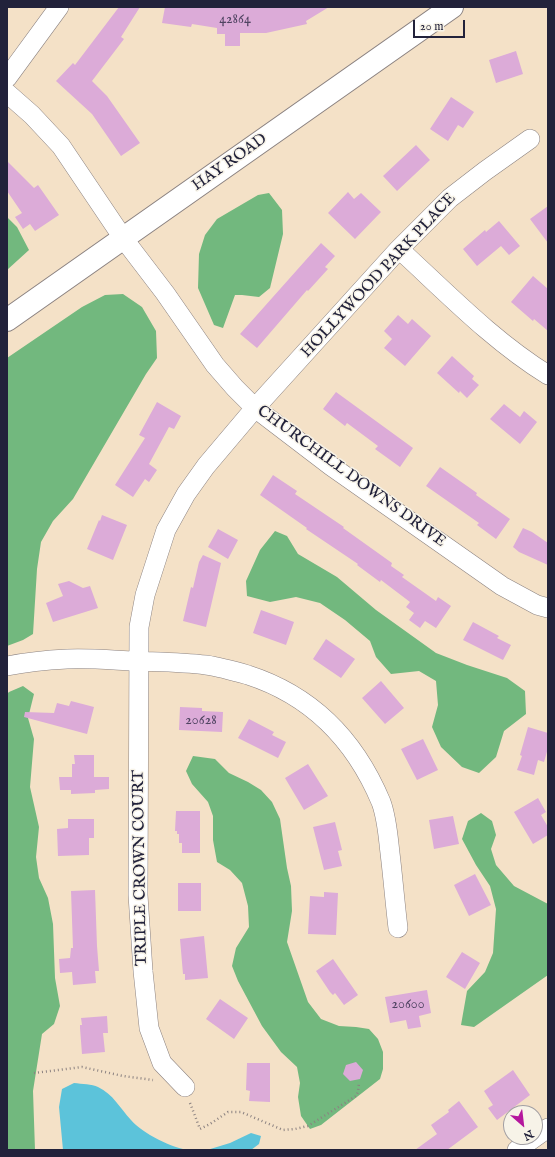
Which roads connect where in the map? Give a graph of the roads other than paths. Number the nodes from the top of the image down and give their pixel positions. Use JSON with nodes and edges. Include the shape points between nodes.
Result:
{"nodes":[{"id":1,"x":59,"y":7,"type":"edge"},
{"id":2,"x":452,"y":7,"type":"edge"},
{"id":3,"x":7,"y":78,"type":"edge"},
{"id":4,"x":7,"y":93,"type":"edge"},
{"id":5,"x":530,"y":139,"type":"dead end"},
{"id":6,"x":123,"y":238,"type":"junction"},
{"id":7,"x":399,"y":249,"type":"junction"},
{"id":8,"x":7,"y":320,"type":"edge"},
{"id":9,"x":548,"y":375,"type":"edge"},
{"id":10,"x":256,"y":408,"type":"junction"},
{"id":11,"x":548,"y":608,"type":"edge"},
{"id":12,"x":138,"y":662,"type":"junction"},
{"id":13,"x":7,"y":666,"type":"edge"},
{"id":14,"x":398,"y":928,"type":"dead end"},
{"id":15,"x":184,"y":1087,"type":"road end"},
{"id":16,"x":548,"y":1128,"type":"edge"},
{"id":17,"x":517,"y":1150,"type":"edge"}],
"edges":[{"from":1,"to":3,"type":"street"},
{"from":2,"to":6,"type":"street","name":"HAY ROAD"},
{"from":4,"to":6,"type":"street","name":"CHURCHILL DOWNS DRIVE","via":[[61,146]]},
{"from":5,"to":7,"type":"street","name":"HOLLYWOOD PARK PLACE","via":[[450,198]]},
{"from":6,"to":8,"type":"street","name":"HAY ROAD"},
{"from":6,"to":10,"type":"street","name":"CHURCHILL DOWNS DRIVE","via":[[215,365]]},
{"from":7,"to":9,"type":"street","via":[[482,325],[532,366]]},
{"from":7,"to":10,"type":"street","name":"HOLLYWOOD PARK PLACE"},
{"from":10,"to":11,"type":"street","name":"CHURCHILL DOWNS DRIVE","via":[[331,466],[502,586],[537,605]]},
{"from":10,"to":12,"type":"street","name":"HOLLYWOOD PARK PLACE","via":[[206,466],[186,494],[166,530],[145,596],[139,627]]},
{"from":12,"to":13,"type":"street","via":[[68,659]]},
{"from":12,"to":14,"type":"street","via":[[207,665],[259,679],[278,686],[298,698],[334,726],[363,765],[381,803],[386,821]]},
{"from":12,"to":15,"type":"street","name":"TRIPLE CROWN COURT","via":[[138,895],[149,1028],[162,1063]]},
{"from":16,"to":17,"type":"street"}]}
